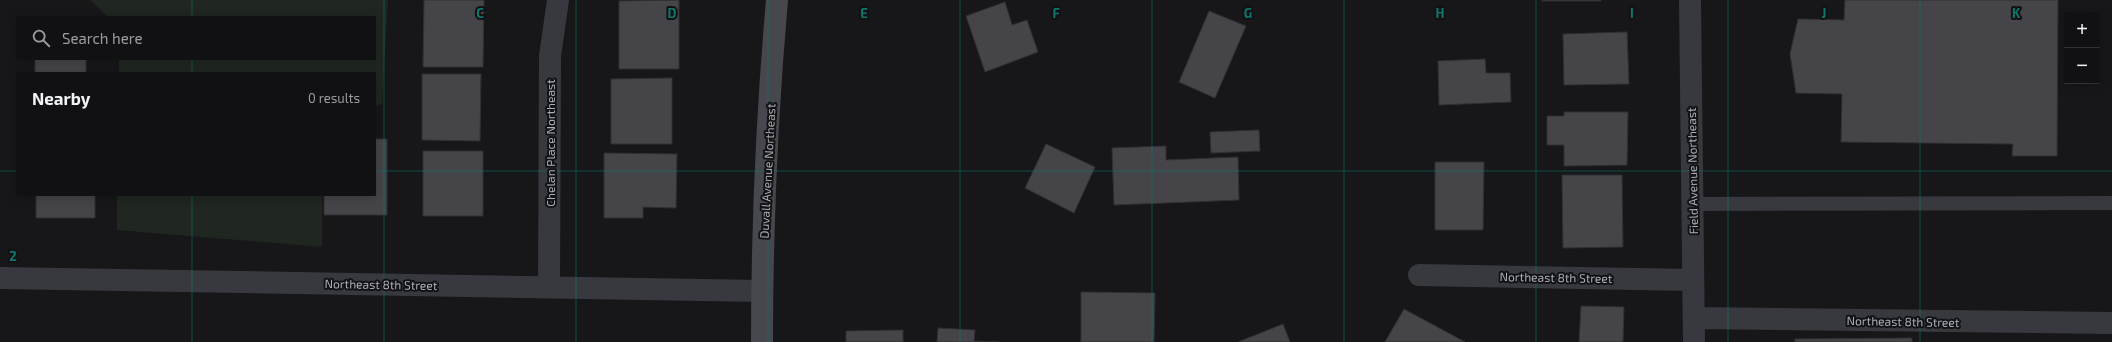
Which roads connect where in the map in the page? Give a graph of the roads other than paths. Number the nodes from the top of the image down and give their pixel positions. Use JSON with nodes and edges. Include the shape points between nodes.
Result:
{"nodes":[{"id":1,"x":558,"y":0,"type":"edge"},
{"id":2,"x":777,"y":0,"type":"edge"},
{"id":3,"x":1690,"y":0,"type":"edge"},
{"id":4,"x":2112,"y":203,"type":"edge"},
{"id":5,"x":1692,"y":204,"type":"junction"},
{"id":6,"x":1419,"y":275,"type":"dead end"},
{"id":7,"x":0,"y":278,"type":"edge"},
{"id":8,"x":1693,"y":280,"type":"junction"},
{"id":9,"x":550,"y":286,"type":"junction"},
{"id":10,"x":762,"y":291,"type":"junction"},
{"id":11,"x":1694,"y":318,"type":"junction"},
{"id":12,"x":2112,"y":323,"type":"edge"},
{"id":13,"x":762,"y":342,"type":"edge"},
{"id":14,"x":1694,"y":342,"type":"edge"}],
"edges":[{"from":1,"to":9,"type":"street","name":"Chelan Place Northeast","via":[[550,56]]},
{"from":2,"to":10,"type":"main road","name":"Duvall Avenue Northeast"},
{"from":3,"to":5,"type":"street","name":"Field Avenue Northeast"},
{"from":4,"to":5,"type":"lane"},
{"from":5,"to":8,"type":"street","name":"Field Avenue Northeast"},
{"from":6,"to":8,"type":"street","name":"Northeast 8th Street"},
{"from":7,"to":9,"type":"street","name":"Northeast 8th Street"},
{"from":8,"to":11,"type":"street","name":"Field Avenue Northeast"},
{"from":9,"to":10,"type":"street","name":"Northeast 8th Street"},
{"from":10,"to":13,"type":"main road","name":"Duvall Avenue Northeast"},
{"from":11,"to":12,"type":"street","name":"Northeast 8th Street"},
{"from":11,"to":14,"type":"street","name":"Field Avenue Northeast"}]}
